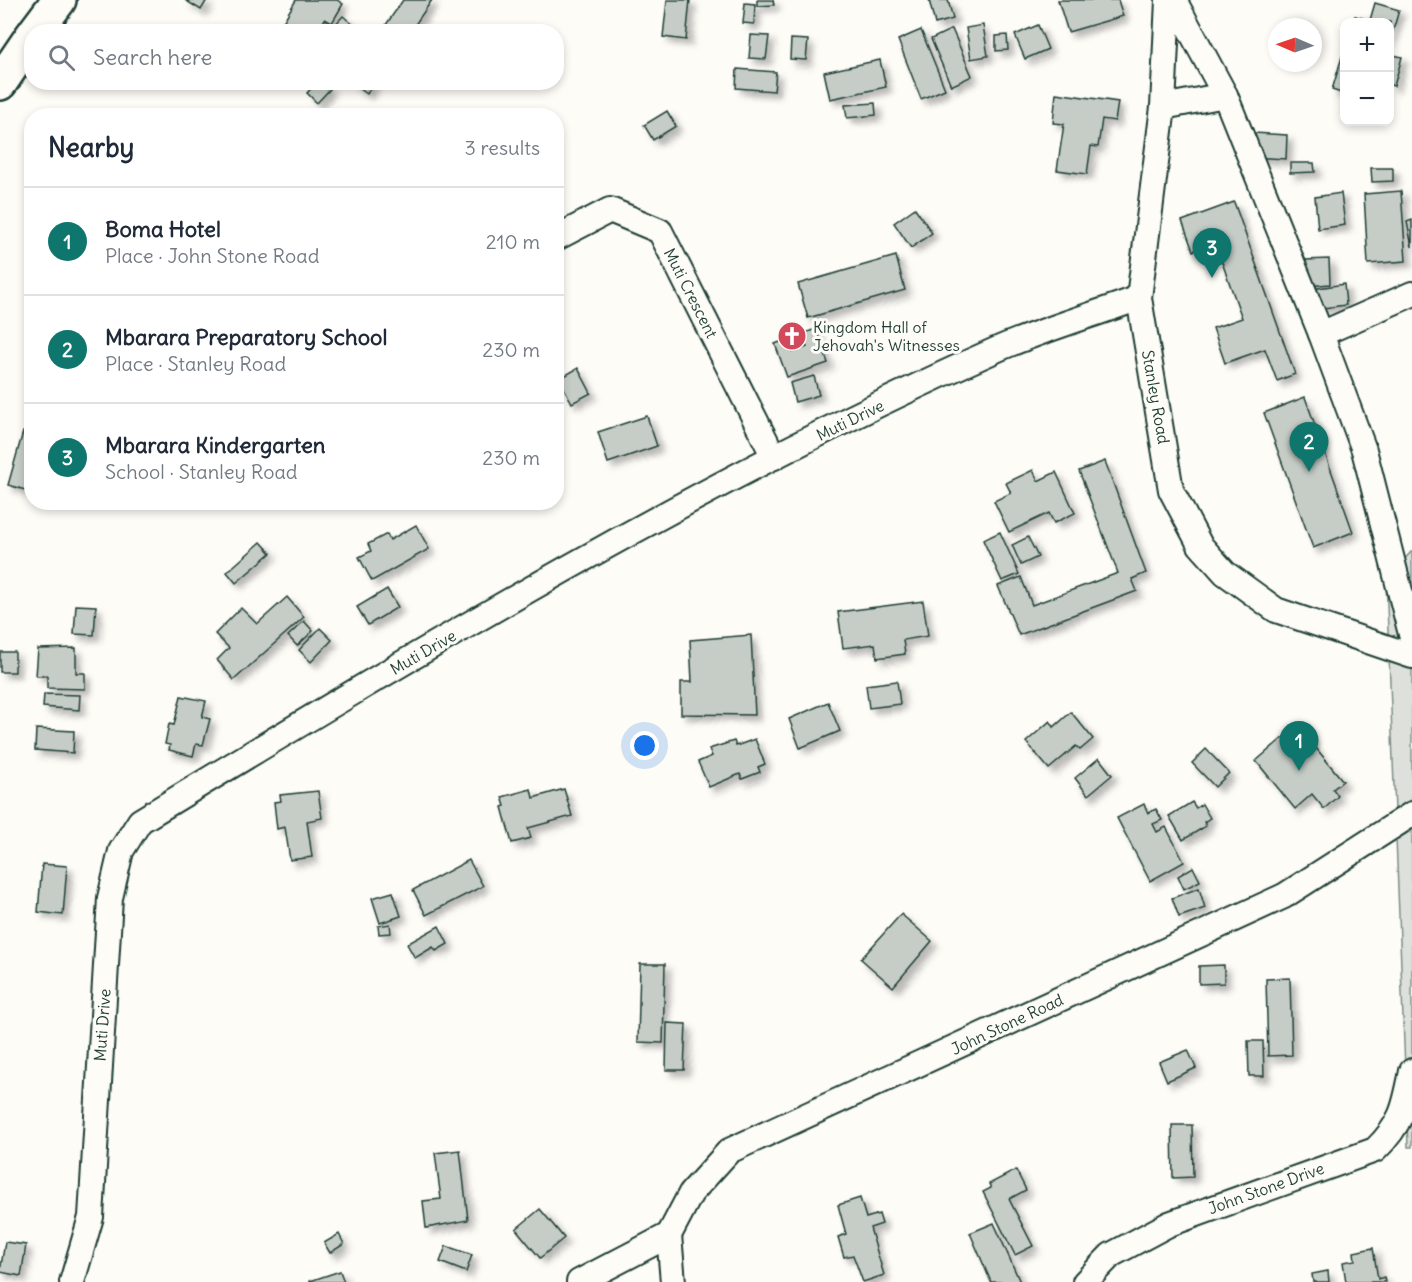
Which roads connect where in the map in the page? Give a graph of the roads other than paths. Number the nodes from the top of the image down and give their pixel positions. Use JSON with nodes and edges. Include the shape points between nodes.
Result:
{"nodes":[{"id":1,"x":59,"y":0,"type":"edge"},
{"id":2,"x":1168,"y":0,"type":"edge"},
{"id":3,"x":1174,"y":0,"type":"edge"},
{"id":4,"x":41,"y":24,"type":"edge"},
{"id":5,"x":24,"y":48,"type":"edge"},
{"id":6,"x":0,"y":83,"type":"edge"},
{"id":7,"x":1225,"y":95,"type":"junction"},
{"id":8,"x":1163,"y":107,"type":"junction"},
{"id":9,"x":564,"y":234,"type":"edge"},
{"id":10,"x":1412,"y":294,"type":"edge"},
{"id":11,"x":1139,"y":298,"type":"junction"},
{"id":12,"x":1321,"y":334,"type":"junction"},
{"id":13,"x":774,"y":457,"type":"junction"},
{"id":14,"x":1412,"y":638,"type":"edge"},
{"id":15,"x":1412,"y":656,"type":"edge"},
{"id":16,"x":1412,"y":814,"type":"edge"},
{"id":17,"x":1412,"y":1071,"type":"edge"},
{"id":18,"x":669,"y":1235,"type":"junction"},
{"id":19,"x":72,"y":1282,"type":"edge"},
{"id":20,"x":579,"y":1282,"type":"edge"},
{"id":21,"x":673,"y":1282,"type":"edge"},
{"id":22,"x":1085,"y":1282,"type":"edge"}],
"edges":[{"from":1,"to":4,"type":"main road"},
{"from":2,"to":8,"type":"street","name":"Stanley Road"},
{"from":3,"to":7,"type":"street"},
{"from":5,"to":6,"type":"main road"},
{"from":7,"to":8,"type":"street"},
{"from":7,"to":12,"type":"street"},
{"from":8,"to":11,"type":"street","name":"Stanley Road"},
{"from":9,"to":13,"type":"street","name":"Muti Crescent","via":[[610,210],[660,231]]},
{"from":10,"to":12,"type":"street"},
{"from":11,"to":13,"type":"street","name":"Muti Drive","via":[[1002,347]]},
{"from":11,"to":15,"type":"street","name":"Stanley Road","via":[[1171,490],[1200,545],[1225,573],[1276,610]]},
{"from":12,"to":14,"type":"street","via":[[1364,450]]},
{"from":13,"to":19,"type":"street","name":"Muti Drive","via":[[354,691],[140,821],[121,851],[110,898],[91,1217]]},
{"from":16,"to":18,"type":"street","name":"John Stone Road","via":[[1284,896],[729,1151],[691,1193]]},
{"from":17,"to":22,"type":"street","name":"John Stone Drive","via":[[1403,1116],[1375,1150],[1169,1224],[1111,1256]]},
{"from":18,"to":20,"type":"street"},
{"from":18,"to":21,"type":"street"}]}
